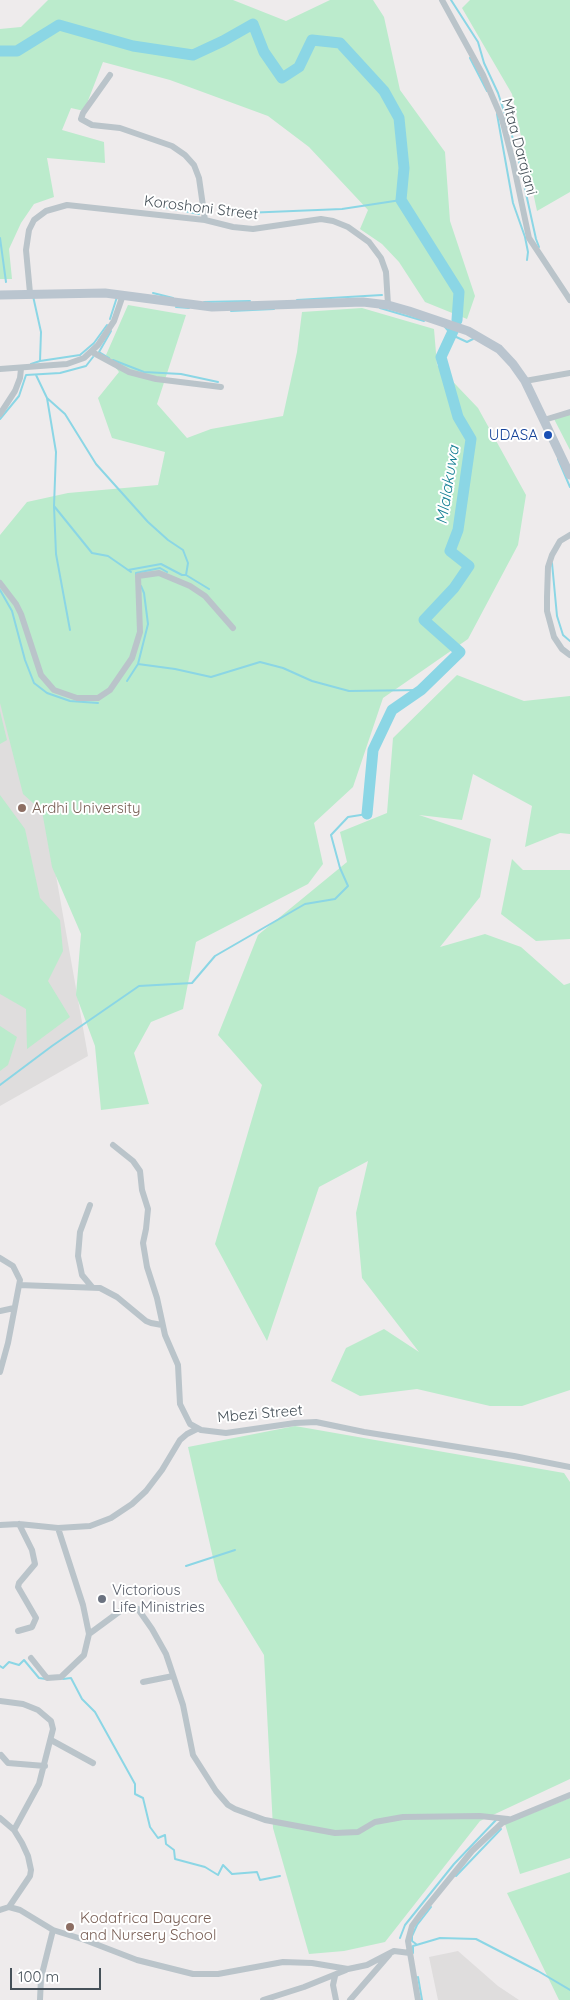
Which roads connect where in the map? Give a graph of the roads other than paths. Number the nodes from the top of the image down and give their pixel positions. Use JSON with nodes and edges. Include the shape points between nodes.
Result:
{"nodes":[{"id":1,"x":442,"y":0,"type":"edge"},
{"id":2,"x":110,"y":75,"type":"dead end"},
{"id":3,"x":205,"y":220,"type":"junction"},
{"id":4,"x":30,"y":294,"type":"junction"},
{"id":5,"x":122,"y":294,"type":"junction"},
{"id":6,"x":0,"y":295,"type":"edge"},
{"id":7,"x":570,"y":300,"type":"edge"},
{"id":8,"x":388,"y":305,"type":"junction"},
{"id":9,"x":92,"y":352,"type":"junction"},
{"id":10,"x":0,"y":369,"type":"edge"},
{"id":11,"x":21,"y":369,"type":"junction"},
{"id":12,"x":570,"y":373,"type":"edge"},
{"id":13,"x":525,"y":381,"type":"junction"},
{"id":14,"x":221,"y":387,"type":"dead end"},
{"id":15,"x":570,"y":412,"type":"edge"},
{"id":16,"x":0,"y":414,"type":"edge"},
{"id":17,"x":544,"y":420,"type":"junction"},
{"id":18,"x":570,"y":475,"type":"edge"},
{"id":19,"x":570,"y":535,"type":"edge"},
{"id":20,"x":0,"y":583,"type":"edge"},
{"id":21,"x":233,"y":628,"type":"dead end"},
{"id":22,"x":570,"y":655,"type":"edge"},
{"id":23,"x":113,"y":1145,"type":"dead end"},
{"id":24,"x":90,"y":1205,"type":"dead end"},
{"id":25,"x":0,"y":1258,"type":"edge"},
{"id":26,"x":20,"y":1285,"type":"junction"},
{"id":27,"x":92,"y":1287,"type":"junction"},
{"id":28,"x":14,"y":1308,"type":"junction"},
{"id":29,"x":0,"y":1311,"type":"edge"},
{"id":30,"x":162,"y":1325,"type":"junction"},
{"id":31,"x":0,"y":1372,"type":"edge"},
{"id":32,"x":197,"y":1429,"type":"junction"},
{"id":33,"x":570,"y":1467,"type":"edge"},
{"id":34,"x":19,"y":1524,"type":"junction"},
{"id":35,"x":0,"y":1526,"type":"edge"},
{"id":36,"x":58,"y":1528,"type":"junction"},
{"id":37,"x":18,"y":1631,"type":"dead end"},
{"id":38,"x":89,"y":1634,"type":"junction"},
{"id":39,"x":31,"y":1658,"type":"dead end"},
{"id":40,"x":173,"y":1676,"type":"junction"},
{"id":41,"x":143,"y":1682,"type":"dead end"},
{"id":42,"x":0,"y":1702,"type":"edge"},
{"id":43,"x":51,"y":1740,"type":"junction"},
{"id":44,"x":2,"y":1755,"type":"dead end"},
{"id":45,"x":93,"y":1763,"type":"dead end"},
{"id":46,"x":44,"y":1766,"type":"junction"},
{"id":47,"x":570,"y":1795,"type":"edge"},
{"id":48,"x":0,"y":1818,"type":"edge"},
{"id":49,"x":508,"y":1819,"type":"junction"},
{"id":50,"x":14,"y":1830,"type":"junction"},
{"id":51,"x":9,"y":1907,"type":"junction"},
{"id":52,"x":1,"y":1909,"type":"edge"},
{"id":53,"x":53,"y":1930,"type":"junction"},
{"id":54,"x":391,"y":1952,"type":"junction"},
{"id":55,"x":410,"y":1953,"type":"junction"},
{"id":56,"x":348,"y":1969,"type":"junction"},
{"id":57,"x":335,"y":1976,"type":"junction"},
{"id":58,"x":40,"y":2000,"type":"edge"},
{"id":59,"x":263,"y":2000,"type":"edge"},
{"id":60,"x":336,"y":2000,"type":"edge"},
{"id":61,"x":350,"y":2000,"type":"edge"},
{"id":62,"x":418,"y":2000,"type":"edge"}],
"edges":[{"from":1,"to":7,"type":"street","name":"Mtaa Darajani","via":[[502,119],[529,238]]},
{"from":2,"to":3,"type":"street","via":[[81,119],[92,125],[120,128],[172,146],[185,154],[199,178]]},
{"from":3,"to":4,"type":"street","name":"Koroshoni Street","via":[[80,206],[59,206],[46,211],[34,220],[29,230],[26,250]]},
{"from":3,"to":8,"type":"street","name":"Koroshoni Street","via":[[253,229],[321,219],[348,227],[369,242],[381,258],[386,272]]},
{"from":4,"to":5,"type":"street"},
{"from":4,"to":6,"type":"street"},
{"from":5,"to":8,"type":"street","via":[[204,306],[342,301]]},
{"from":5,"to":9,"type":"street","via":[[114,321]]},
{"from":8,"to":13,"type":"street","via":[[468,331],[500,349]]},
{"from":9,"to":11,"type":"street","via":[[72,363]]},
{"from":9,"to":14,"type":"street","via":[[129,372],[156,379]]},
{"from":10,"to":11,"type":"street"},
{"from":11,"to":16,"type":"street","via":[[15,391]]},
{"from":12,"to":13,"type":"street"},
{"from":13,"to":17,"type":"street"},
{"from":15,"to":17,"type":"street"},
{"from":17,"to":18,"type":"street"},
{"from":19,"to":22,"type":"street","via":[[560,541],[552,554],[547,597],[554,637]]},
{"from":20,"to":21,"type":"street","via":[[21,614],[41,675],[54,690],[77,698],[98,698],[110,690],[132,658],[140,632],[138,576],[159,573],[190,586],[205,596]]},
{"from":23,"to":30,"type":"street","name":"Mbezi Street","via":[[140,1171],[148,1209],[144,1252]]},
{"from":24,"to":27,"type":"street","via":[[80,1232],[78,1256],[82,1275]]},
{"from":25,"to":26,"type":"street","via":[[13,1266]]},
{"from":26,"to":27,"type":"street"},
{"from":26,"to":28,"type":"street"},
{"from":27,"to":30,"type":"street","via":[[109,1292],[151,1324]]},
{"from":28,"to":29,"type":"street"},
{"from":28,"to":31,"type":"street"},
{"from":30,"to":32,"type":"street","name":"Mbezi Street","via":[[178,1366],[180,1404],[190,1424]]},
{"from":32,"to":33,"type":"street","name":"Mbezi Street","via":[[226,1433],[295,1422],[316,1422]]},
{"from":32,"to":36,"type":"street","via":[[180,1440],[162,1470],[132,1504],[103,1522]]},
{"from":34,"to":35,"type":"street"},
{"from":34,"to":36,"type":"street"},
{"from":34,"to":37,"type":"street","via":[[35,1562],[18,1587],[36,1618],[32,1628]]},
{"from":36,"to":38,"type":"street"},
{"from":38,"to":39,"type":"street","via":[[84,1655],[60,1678],[48,1678]]},
{"from":38,"to":40,"type":"street","via":[[123,1609],[138,1610],[166,1654]]},
{"from":40,"to":41,"type":"street"},
{"from":40,"to":49,"type":"street","via":[[183,1705],[193,1755],[216,1791],[235,1809],[265,1820],[334,1833],[358,1832],[376,1822],[403,1817]]},
{"from":42,"to":43,"type":"street","via":[[23,1704],[44,1714],[52,1724]]},
{"from":43,"to":45,"type":"street"},
{"from":43,"to":46,"type":"street"},
{"from":44,"to":46,"type":"street","via":[[8,1764]]},
{"from":46,"to":50,"type":"street","via":[[32,1799]]},
{"from":47,"to":49,"type":"street"},
{"from":48,"to":50,"type":"street"},
{"from":49,"to":55,"type":"street","via":[[472,1851],[412,1926],[408,1941]]},
{"from":50,"to":51,"type":"street","via":[[28,1856],[31,1870]]},
{"from":51,"to":52,"type":"street"},
{"from":51,"to":53,"type":"street"},
{"from":53,"to":56,"type":"street","via":[[137,1960],[192,1974],[218,1974],[283,1962]]},
{"from":53,"to":58,"type":"street","via":[[41,1978]]},
{"from":54,"to":55,"type":"street"},
{"from":54,"to":56,"type":"street","via":[[367,1965]]},
{"from":54,"to":61,"type":"street"},
{"from":55,"to":62,"type":"street"},
{"from":56,"to":57,"type":"street"},
{"from":57,"to":59,"type":"street"},
{"from":57,"to":60,"type":"street"}]}
